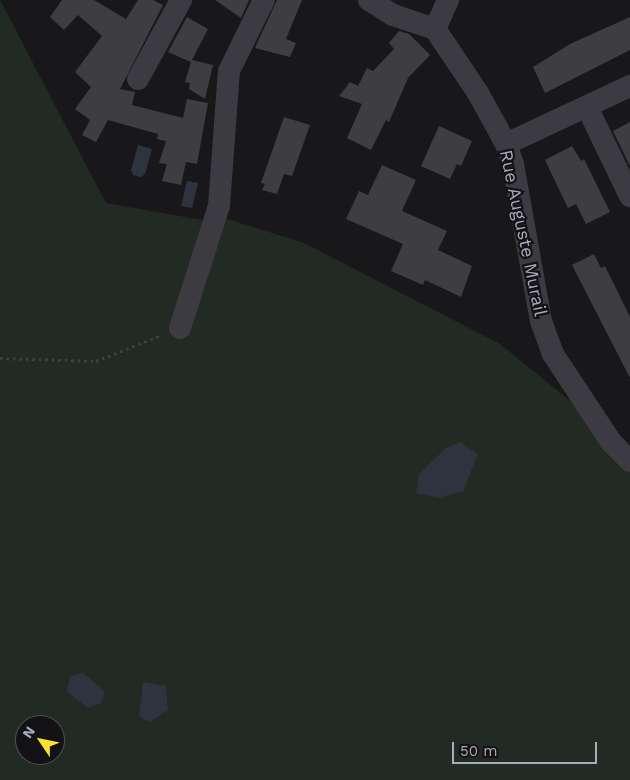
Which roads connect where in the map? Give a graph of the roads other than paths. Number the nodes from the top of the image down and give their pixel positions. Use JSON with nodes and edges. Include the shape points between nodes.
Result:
{"nodes":[{"id":1,"x":181,"y":0,"type":"edge"},
{"id":2,"x":264,"y":0,"type":"edge"},
{"id":3,"x":369,"y":0,"type":"edge"},
{"id":4,"x":448,"y":0,"type":"edge"},
{"id":5,"x":435,"y":29,"type":"junction"},
{"id":6,"x":138,"y":79,"type":"dead end"},
{"id":7,"x":630,"y":86,"type":"edge"},
{"id":8,"x":587,"y":107,"type":"junction"},
{"id":9,"x":506,"y":144,"type":"junction"},
{"id":10,"x":630,"y":196,"type":"edge"},
{"id":11,"x":180,"y":328,"type":"road end"},
{"id":12,"x":630,"y":461,"type":"edge"}],
"edges":[{"from":1,"to":6,"type":"street"},
{"from":2,"to":11,"type":"street","via":[[230,71],[219,206]]},
{"from":3,"to":5,"type":"street","via":[[393,15]]},
{"from":4,"to":5,"type":"street"},
{"from":5,"to":9,"type":"street","name":"Rue Auguste Murail","via":[[478,93]]},
{"from":7,"to":8,"type":"street"},
{"from":8,"to":9,"type":"street"},
{"from":8,"to":10,"type":"street"},
{"from":9,"to":12,"type":"street","name":"Rue Auguste Murail","via":[[513,164],[541,321],[553,354],[611,442]]}]}
